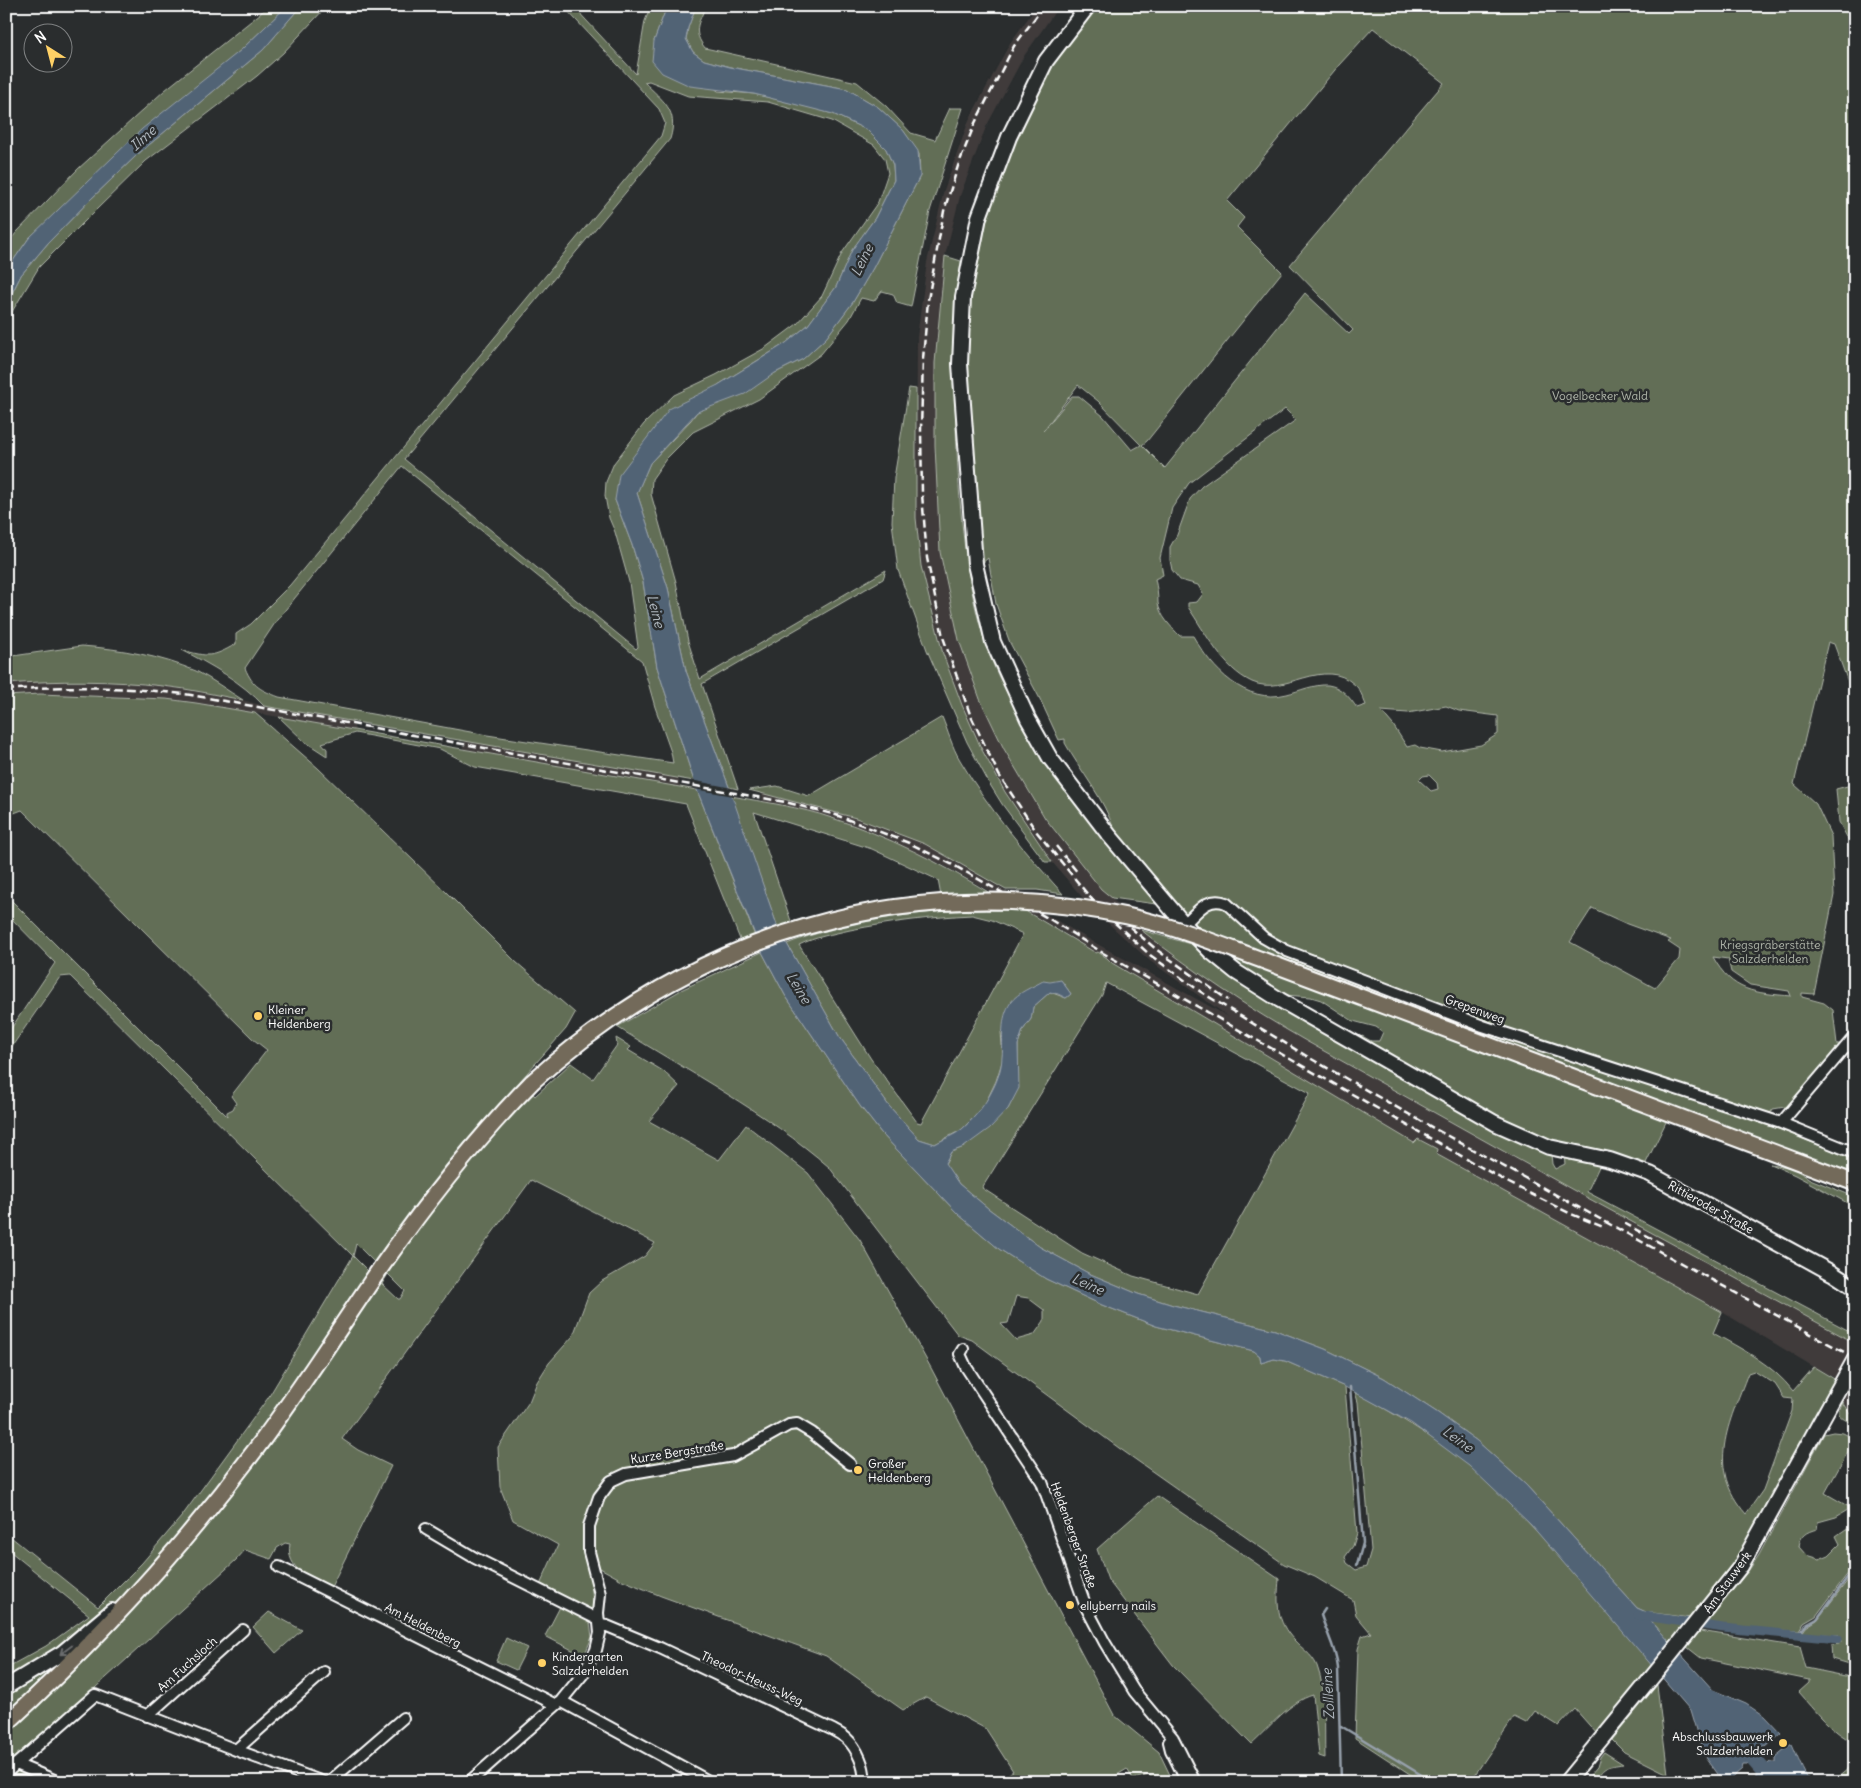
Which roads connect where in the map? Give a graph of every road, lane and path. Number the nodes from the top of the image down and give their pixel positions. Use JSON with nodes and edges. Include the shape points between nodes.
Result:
{"nodes":[{"id":1,"x":1088,"y":6,"type":"edge"},
{"id":2,"x":1184,"y":924,"type":"junction"},
{"id":3,"x":1855,"y":1036,"type":"edge"},
{"id":4,"x":1781,"y":1123,"type":"junction"},
{"id":5,"x":1855,"y":1153,"type":"edge"},
{"id":6,"x":1855,"y":1183,"type":"edge"},
{"id":7,"x":1853,"y":1288,"type":"edge"},
{"id":8,"x":963,"y":1349,"type":"dead end"},
{"id":9,"x":1855,"y":1359,"type":"edge"},
{"id":10,"x":850,"y":1464,"type":"dead end"},
{"id":11,"x":426,"y":1529,"type":"dead end"},
{"id":12,"x":279,"y":1567,"type":"dead end"},
{"id":13,"x":133,"y":1599,"type":"junction"},
{"id":14,"x":600,"y":1622,"type":"junction"},
{"id":15,"x":243,"y":1630,"type":"dead end"},
{"id":16,"x":324,"y":1672,"type":"dead end"},
{"id":17,"x":6,"y":1687,"type":"edge"},
{"id":18,"x":559,"y":1703,"type":"junction"},
{"id":19,"x":147,"y":1716,"type":"junction"},
{"id":20,"x":403,"y":1718,"type":"dead end"},
{"id":21,"x":6,"y":1724,"type":"edge"},
{"id":22,"x":1173,"y":1738,"type":"junction"},
{"id":23,"x":236,"y":1750,"type":"junction"},
{"id":24,"x":16,"y":1764,"type":"junction"},
{"id":25,"x":6,"y":1773,"type":"edge"},
{"id":26,"x":58,"y":1782,"type":"edge"},
{"id":27,"x":323,"y":1782,"type":"edge"},
{"id":28,"x":328,"y":1782,"type":"edge"},
{"id":29,"x":468,"y":1782,"type":"edge"},
{"id":30,"x":710,"y":1782,"type":"edge"},
{"id":31,"x":864,"y":1782,"type":"edge"},
{"id":32,"x":1187,"y":1782,"type":"edge"},
{"id":33,"x":1196,"y":1782,"type":"edge"},
{"id":34,"x":1566,"y":1782,"type":"edge"}],
"edges":[{"from":1,"to":2,"type":"street","name":"Rittieroder Straße","via":[[1046,61],[1009,137],[979,217],[963,297],[960,364],[975,564],[993,642],[1028,719],[1050,758],[1108,835]]},
{"from":2,"to":4,"type":"street","name":"Grepenweg","via":[[1206,902],[1218,900],[1226,903],[1264,938],[1287,951],[1483,1026]]},
{"from":2,"to":7,"type":"street","name":"Rittieroder Straße","via":[[1222,962],[1280,1000],[1496,1123],[1564,1151],[1622,1164],[1665,1181],[1832,1273]]},
{"from":3,"to":4,"type":"street"},
{"from":4,"to":5,"type":"street","name":"Grepenweg"},
{"from":6,"to":13,"type":"main road","bridge":true,"via":[[1156,923],[1078,908],[973,902],[917,905],[833,920],[779,935],[699,967],[664,985],[576,1044],[532,1082],[453,1170],[385,1262],[257,1448]]},
{"from":8,"to":22,"type":"street","name":"Heldenberger Straße","via":[[960,1354],[966,1366],[1042,1482],[1086,1607],[1134,1691]]},
{"from":9,"to":34,"type":"street","name":"Am Stauwerk","via":[[1741,1566]]},
{"from":10,"to":14,"type":"street","name":"Kurze Bergstraße","via":[[797,1424],[789,1425],[733,1456],[626,1474],[611,1480],[599,1497],[589,1526],[589,1552],[600,1594]]},
{"from":11,"to":14,"type":"street","via":[[474,1558]]},
{"from":12,"to":18,"type":"street","name":"Am Heldenberg"},
{"from":13,"to":17,"type":"street","one_way":true,"via":[[110,1612],[56,1657]]},
{"from":13,"to":21,"type":"main road","via":[[73,1662]]},
{"from":14,"to":18,"type":"street","name":"Kurze Bergstraße","via":[[596,1650]]},
{"from":14,"to":31,"type":"street","name":"Theodor-Heuss-Weg","via":[[848,1739],[858,1755]]},
{"from":15,"to":19,"type":"street","name":"Am Fuchsloch"},
{"from":16,"to":23,"type":"street"},
{"from":18,"to":29,"type":"street","name":"Kurze Bergstraße"},
{"from":18,"to":30,"type":"street","via":[[584,1712]]},
{"from":19,"to":23,"type":"street"},
{"from":19,"to":24,"type":"street","via":[[94,1695]]},
{"from":20,"to":28,"type":"street"},
{"from":22,"to":32,"type":"street","via":[[1169,1742],[1171,1750]]},
{"from":22,"to":33,"type":"street"},
{"from":23,"to":27,"type":"street"},
{"from":24,"to":25,"type":"street"},
{"from":24,"to":26,"type":"street"}]}
